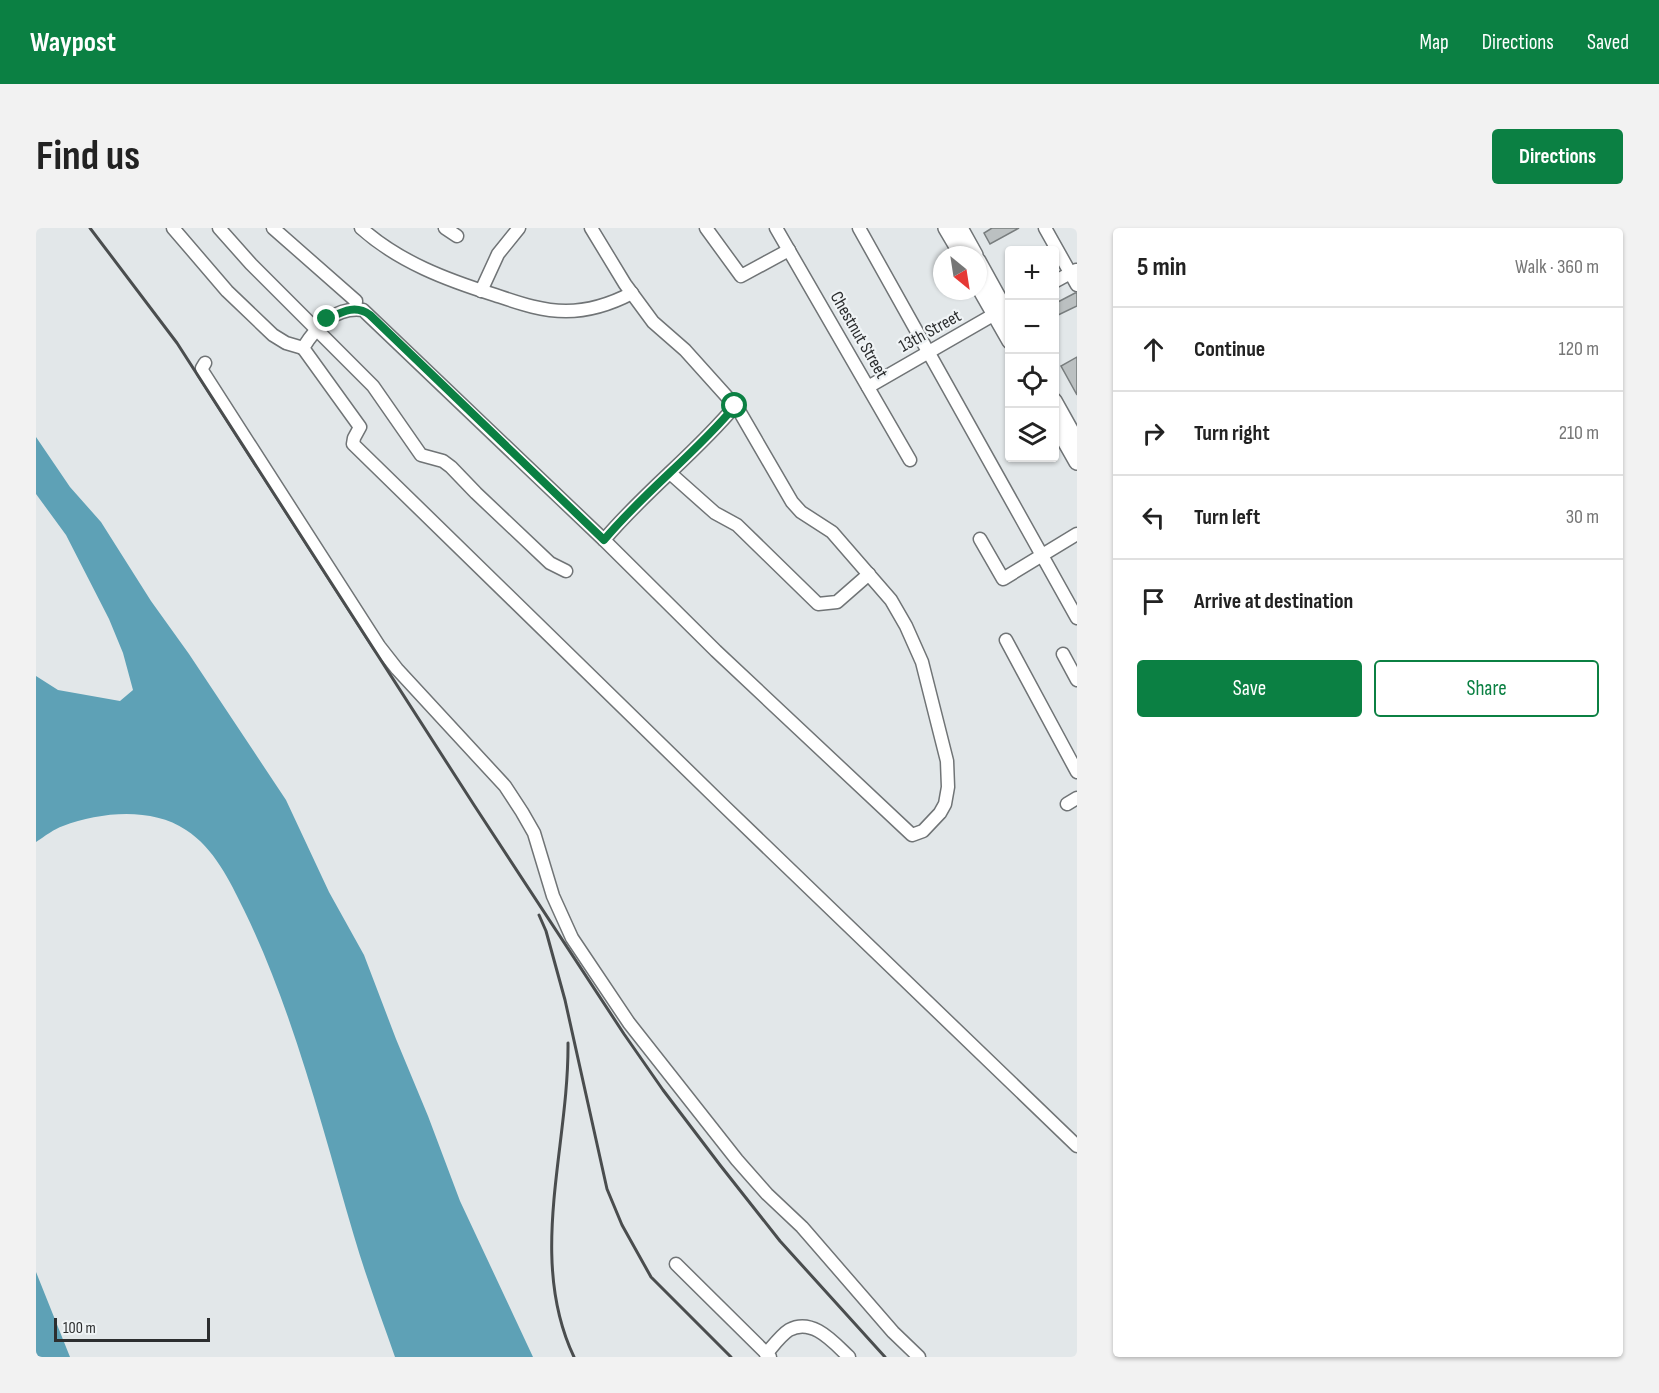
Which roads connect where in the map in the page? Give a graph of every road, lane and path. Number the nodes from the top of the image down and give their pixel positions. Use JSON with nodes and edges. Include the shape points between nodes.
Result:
{"nodes":[{"id":1,"x":173,"y":228,"type":"edge"},
{"id":2,"x":219,"y":228,"type":"edge"},
{"id":3,"x":273,"y":228,"type":"edge"},
{"id":4,"x":361,"y":228,"type":"edge"},
{"id":5,"x":445,"y":228,"type":"edge"},
{"id":6,"x":519,"y":228,"type":"edge"},
{"id":7,"x":591,"y":228,"type":"edge"},
{"id":8,"x":706,"y":228,"type":"edge"},
{"id":9,"x":776,"y":228,"type":"edge"},
{"id":10,"x":859,"y":228,"type":"edge"},
{"id":11,"x":946,"y":228,"type":"edge"},
{"id":12,"x":960,"y":228,"type":"edge"},
{"id":13,"x":1045,"y":228,"type":"edge"},
{"id":14,"x":457,"y":236,"type":"dead end"},
{"id":15,"x":957,"y":246,"type":"edge"},
{"id":16,"x":970,"y":246,"type":"edge"},
{"id":17,"x":789,"y":250,"type":"junction"},
{"id":18,"x":1074,"y":272,"type":"edge"},
{"id":19,"x":987,"y":279,"type":"edge"},
{"id":20,"x":1059,"y":280,"type":"edge"},
{"id":21,"x":1077,"y":285,"type":"edge"},
{"id":22,"x":481,"y":291,"type":"junction"},
{"id":23,"x":632,"y":293,"type":"junction"},
{"id":24,"x":987,"y":294,"type":"edge"},
{"id":25,"x":355,"y":309,"type":"junction"},
{"id":26,"x":1004,"y":312,"type":"edge"},
{"id":27,"x":315,"y":329,"type":"junction"},
{"id":28,"x":303,"y":348,"type":"junction"},
{"id":29,"x":928,"y":352,"type":"junction"},
{"id":30,"x":205,"y":363,"type":"dead end"},
{"id":31,"x":868,"y":387,"type":"junction"},
{"id":32,"x":735,"y":406,"type":"junction"},
{"id":33,"x":1058,"y":408,"type":"edge"},
{"id":34,"x":1059,"y":431,"type":"edge"},
{"id":35,"x":1077,"y":442,"type":"edge"},
{"id":36,"x":910,"y":460,"type":"dead end"},
{"id":37,"x":1077,"y":462,"type":"edge"},
{"id":38,"x":670,"y":473,"type":"junction"},
{"id":39,"x":1077,"y":534,"type":"edge"},
{"id":40,"x":980,"y":539,"type":"dead end"},
{"id":41,"x":604,"y":540,"type":"junction"},
{"id":42,"x":1043,"y":555,"type":"junction"},
{"id":43,"x":566,"y":571,"type":"dead end"},
{"id":44,"x":869,"y":574,"type":"junction"},
{"id":45,"x":1077,"y":618,"type":"edge"},
{"id":46,"x":1006,"y":640,"type":"dead end"},
{"id":47,"x":1063,"y":654,"type":"dead end"},
{"id":48,"x":1077,"y":680,"type":"edge"},
{"id":49,"x":1077,"y":772,"type":"edge"},
{"id":50,"x":1077,"y":1146,"type":"edge"},
{"id":51,"x":676,"y":1264,"type":"dead end"},
{"id":52,"x":768,"y":1355,"type":"edge"},
{"id":53,"x":849,"y":1357,"type":"edge"},
{"id":54,"x":919,"y":1357,"type":"edge"}],
"edges":[{"from":1,"to":28,"type":"street","via":[[227,291],[273,335]]},
{"from":2,"to":27,"type":"street"},
{"from":3,"to":25,"type":"street","via":[[356,302]]},
{"from":4,"to":22,"type":"street","via":[[396,254],[430,272]]},
{"from":5,"to":14,"type":"street"},
{"from":6,"to":22,"type":"street","via":[[498,254]]},
{"from":7,"to":23,"type":"street"},
{"from":8,"to":17,"type":"street","via":[[741,276]]},
{"from":9,"to":17,"type":"street","name":"Chestnut Street"},
{"from":10,"to":29,"type":"street"},
{"from":11,"to":15,"type":"main road"},
{"from":12,"to":16,"type":"main road"},
{"from":13,"to":18,"type":"street"},
{"from":17,"to":31,"type":"street","name":"Chestnut Street"},
{"from":18,"to":20,"type":"street"},
{"from":18,"to":21,"type":"street"},
{"from":19,"to":26,"type":"main road"},
{"from":22,"to":23,"type":"street","via":[[533,308],[567,311],[597,308]]},
{"from":23,"to":32,"type":"street","via":[[653,322],[685,350]]},
{"from":24,"to":26,"type":"main road"},
{"from":25,"to":27,"type":"street","via":[[327,319]]},
{"from":25,"to":41,"type":"street","via":[[370,315]]},
{"from":26,"to":29,"type":"street","name":"13th Street"},
{"from":27,"to":28,"type":"street"},
{"from":27,"to":43,"type":"street","via":[[373,386],[421,455],[452,467],[550,563]]},
{"from":28,"to":50,"type":"street","via":[[360,427],[353,444]]},
{"from":29,"to":31,"type":"street","name":"13th Street"},
{"from":29,"to":42,"type":"street"},
{"from":30,"to":54,"type":"street","via":[[203,372],[379,646],[505,786],[522,812],[534,833],[553,896],[572,938],[629,1023],[737,1160]]},
{"from":31,"to":36,"type":"street","name":"Chestnut Street"},
{"from":32,"to":38,"type":"street"},
{"from":32,"to":44,"type":"street","via":[[792,502],[832,532]]},
{"from":33,"to":35,"type":"main road"},
{"from":34,"to":37,"type":"main road"},
{"from":38,"to":41,"type":"street"},
{"from":38,"to":44,"type":"street","via":[[715,513],[737,525],[818,604],[837,602]]},
{"from":39,"to":42,"type":"street"},
{"from":40,"to":42,"type":"street","via":[[1003,579]]},
{"from":41,"to":44,"type":"street","via":[[912,836],[923,831],[945,804],[947,761],[922,662],[891,600]]},
{"from":42,"to":45,"type":"street"},
{"from":46,"to":49,"type":"street"},
{"from":47,"to":48,"type":"street"},
{"from":51,"to":52,"type":"street"},
{"from":52,"to":53,"type":"street","via":[[788,1331],[806,1327],[825,1334]]}]}
